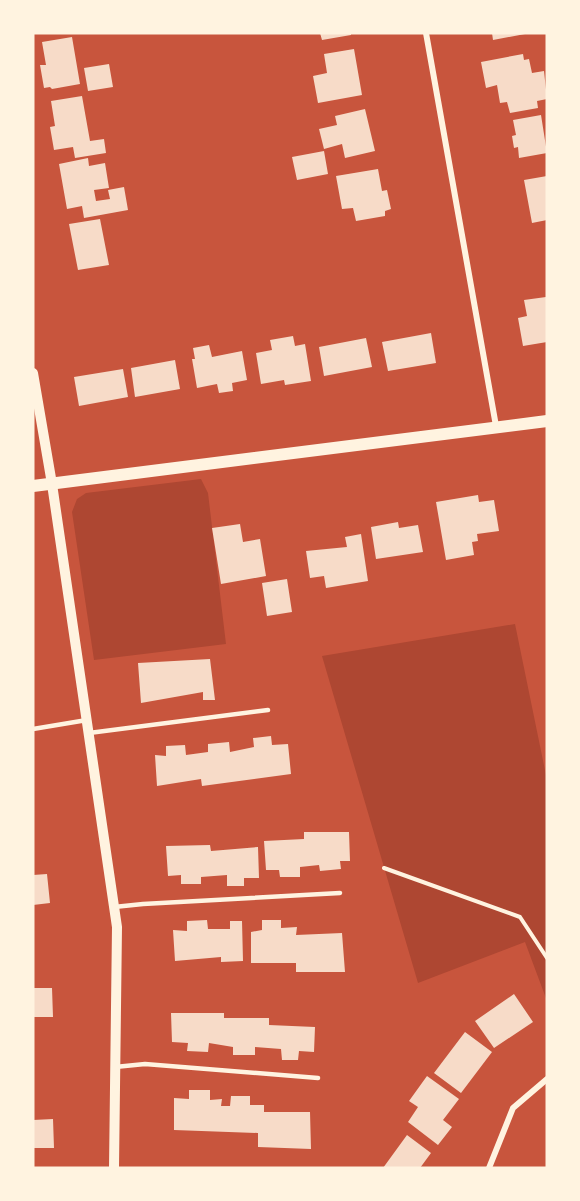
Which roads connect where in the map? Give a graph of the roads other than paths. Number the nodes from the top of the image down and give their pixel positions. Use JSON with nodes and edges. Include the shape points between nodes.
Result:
{"nodes":[{"id":1,"x":426,"y":33,"type":"edge"},
{"id":2,"x":33,"y":373,"type":"edge"},
{"id":3,"x":547,"y":421,"type":"edge"},
{"id":4,"x":496,"y":426,"type":"junction"},
{"id":5,"x":52,"y":484,"type":"junction"},
{"id":6,"x":33,"y":486,"type":"edge"},
{"id":7,"x":268,"y":710,"type":"dead end"},
{"id":8,"x":87,"y":720,"type":"junction"},
{"id":9,"x":33,"y":729,"type":"edge"},
{"id":10,"x":89,"y":734,"type":"junction"},
{"id":11,"x":340,"y":893,"type":"dead end"},
{"id":12,"x":114,"y":907,"type":"junction"},
{"id":13,"x":115,"y":1067,"type":"junction"},
{"id":14,"x":318,"y":1078,"type":"dead end"},
{"id":15,"x":547,"y":1079,"type":"edge"},
{"id":16,"x":114,"y":1168,"type":"edge"},
{"id":17,"x":489,"y":1168,"type":"edge"}],
"edges":[{"from":1,"to":4,"type":"street"},
{"from":2,"to":5,"type":"street"},
{"from":3,"to":4,"type":"main road"},
{"from":4,"to":5,"type":"main road"},
{"from":5,"to":6,"type":"main road"},
{"from":5,"to":8,"type":"street"},
{"from":7,"to":10,"type":"lane"},
{"from":8,"to":9,"type":"lane"},
{"from":8,"to":10,"type":"street"},
{"from":10,"to":12,"type":"street"},
{"from":11,"to":12,"type":"lane"},
{"from":12,"to":13,"type":"street"},
{"from":13,"to":14,"type":"lane","via":[[145,1064]]},
{"from":13,"to":16,"type":"street"},
{"from":15,"to":17,"type":"street","via":[[513,1108]]}]}
